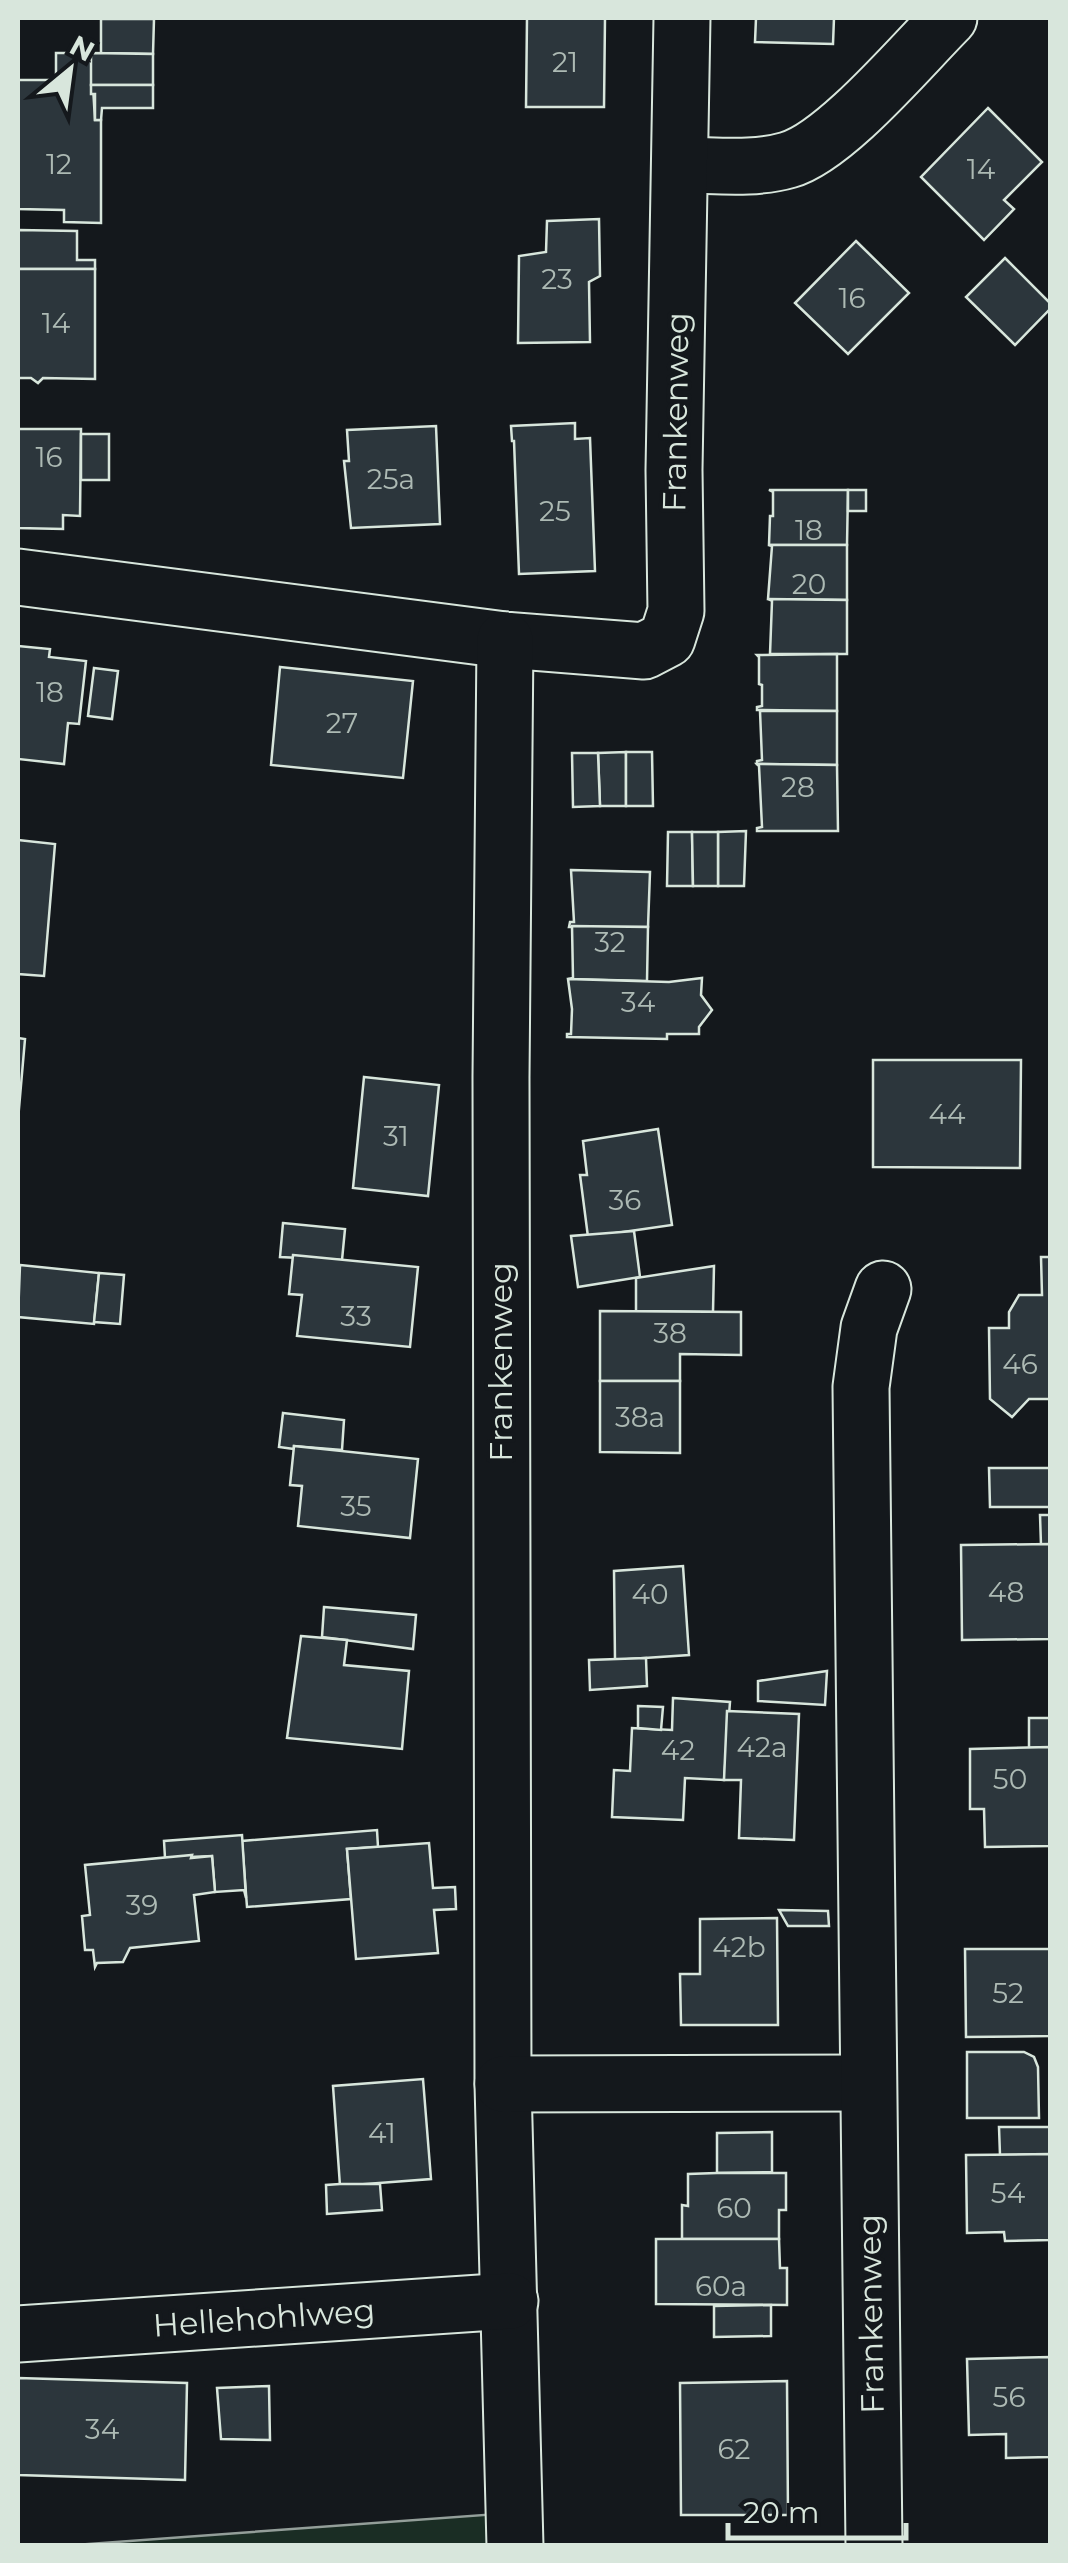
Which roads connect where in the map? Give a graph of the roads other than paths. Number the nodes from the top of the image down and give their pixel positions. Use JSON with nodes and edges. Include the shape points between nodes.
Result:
{"nodes":[{"id":1,"x":682,"y":18,"type":"edge"},
{"id":2,"x":949,"y":18,"type":"edge"},
{"id":3,"x":680,"y":166,"type":"junction"},
{"id":4,"x":18,"y":577,"type":"edge"},
{"id":5,"x":505,"y":640,"type":"junction"},
{"id":6,"x":882,"y":1289,"type":"dead end"},
{"id":7,"x":503,"y":2084,"type":"junction"},
{"id":8,"x":867,"y":2084,"type":"junction"},
{"id":9,"x":510,"y":2301,"type":"junction"},
{"id":10,"x":18,"y":2334,"type":"edge"},
{"id":11,"x":515,"y":2546,"type":"edge"},
{"id":12,"x":874,"y":2546,"type":"edge"}],
"edges":[{"from":1,"to":3,"type":"street","name":"Frankenweg"},
{"from":2,"to":3,"type":"street","via":[[842,126],[804,154],[768,164]]},
{"from":3,"to":5,"type":"street","name":"Frankenweg","via":[[673,626],[667,639],[644,651]]},
{"from":4,"to":5,"type":"street","name":"Frankenweg"},
{"from":5,"to":7,"type":"street","name":"Frankenweg"},
{"from":6,"to":8,"type":"street","name":"Frankenweg","via":[[860,1387]]},
{"from":7,"to":8,"type":"street"},
{"from":7,"to":9,"type":"street","name":"Frankenweg"},
{"from":8,"to":12,"type":"street","name":"Frankenweg"},
{"from":9,"to":10,"type":"street","name":"Hellehohlweg"},
{"from":9,"to":11,"type":"street","name":"Frankenweg"}]}
